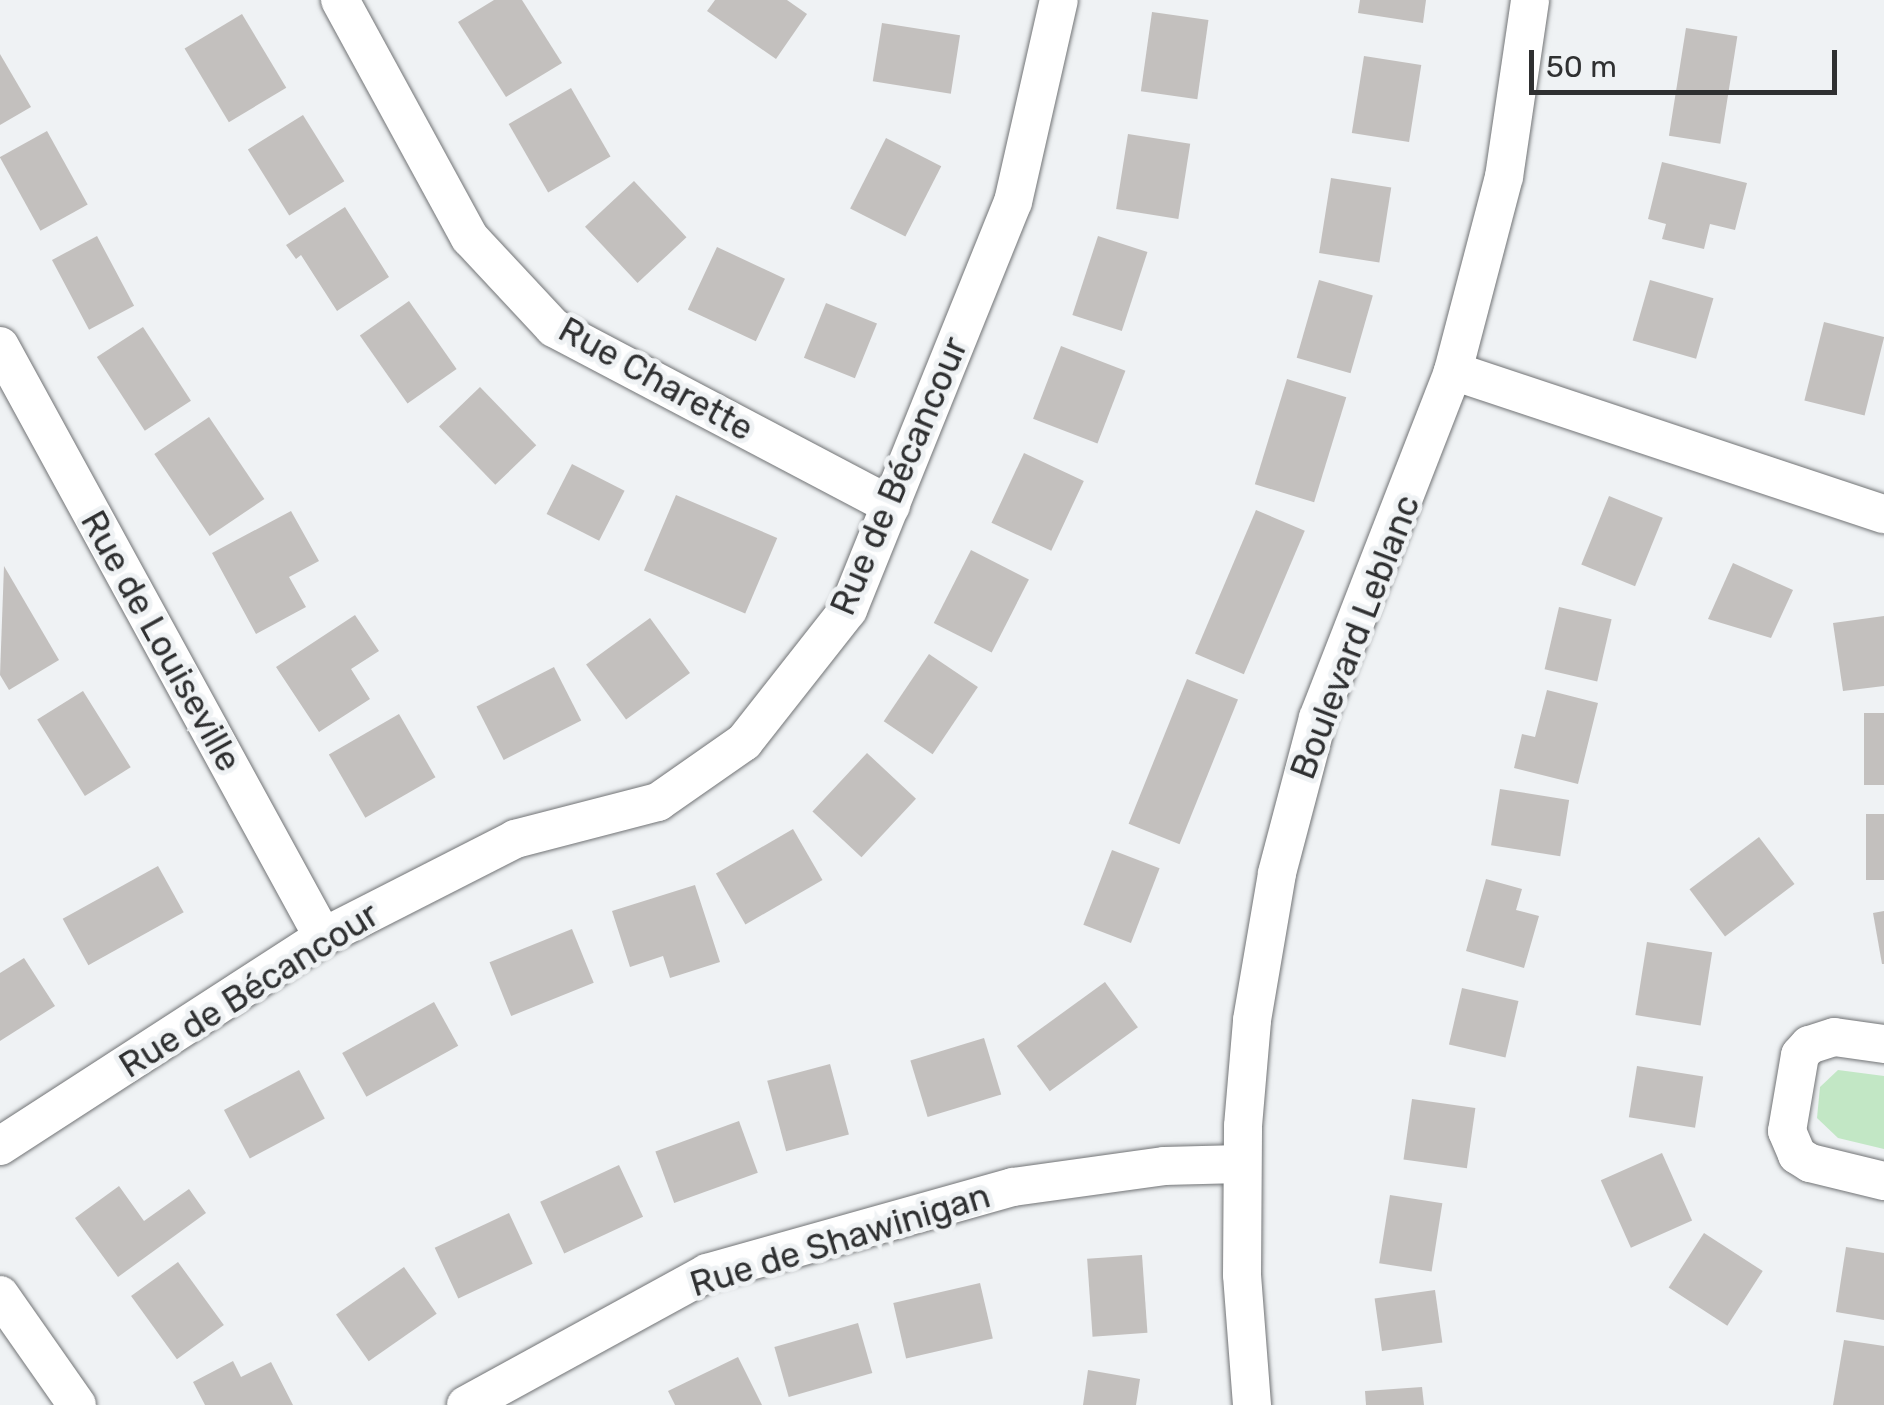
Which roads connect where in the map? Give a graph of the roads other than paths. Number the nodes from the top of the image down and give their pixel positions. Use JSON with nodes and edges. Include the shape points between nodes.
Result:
{"nodes":[{"id":1,"x":340,"y":0,"type":"edge"},
{"id":2,"x":1059,"y":0,"type":"edge"},
{"id":3,"x":1530,"y":0,"type":"edge"},
{"id":4,"x":0,"y":346,"type":"edge"},
{"id":5,"x":1453,"y":371,"type":"junction"},
{"id":6,"x":892,"y":506,"type":"junction"},
{"id":7,"x":1884,"y":514,"type":"edge"},
{"id":8,"x":323,"y":937,"type":"junction"},
{"id":9,"x":1884,"y":1044,"type":"edge"},
{"id":10,"x":0,"y":1146,"type":"edge"},
{"id":11,"x":1242,"y":1164,"type":"junction"},
{"id":12,"x":1884,"y":1182,"type":"edge"},
{"id":13,"x":0,"y":1295,"type":"edge"},
{"id":14,"x":77,"y":1405,"type":"edge"},
{"id":15,"x":466,"y":1405,"type":"edge"},
{"id":16,"x":1252,"y":1405,"type":"edge"}],
"edges":[{"from":1,"to":6,"type":"street","name":"Rue Charette","via":[[470,238],[554,328]]},
{"from":2,"to":6,"type":"street","name":"Rue de Bécancour","via":[[1013,202]]},
{"from":3,"to":5,"type":"street","name":"Boulevard Leblanc","via":[[1504,177]]},
{"from":4,"to":8,"type":"street","name":"Rue de Louiseville"},
{"from":5,"to":7,"type":"street"},
{"from":5,"to":11,"type":"street","name":"Boulevard Leblanc","via":[[1327,692],[1290,817],[1252,1020]]},
{"from":6,"to":8,"type":"street","name":"Rue de Bécancour","via":[[848,610],[744,742],[658,802],[514,839]]},
{"from":8,"to":10,"type":"street","name":"Rue de Bécancour"},
{"from":9,"to":12,"type":"street","via":[[1834,1037],[1809,1045],[1800,1055],[1787,1131],[1797,1154],[1810,1163]]},
{"from":11,"to":15,"type":"street","name":"Rue de Shawinigan","via":[[1164,1166],[1013,1188],[707,1272]]},
{"from":11,"to":16,"type":"street","name":"Boulevard Leblanc"},
{"from":13,"to":14,"type":"street"}]}
